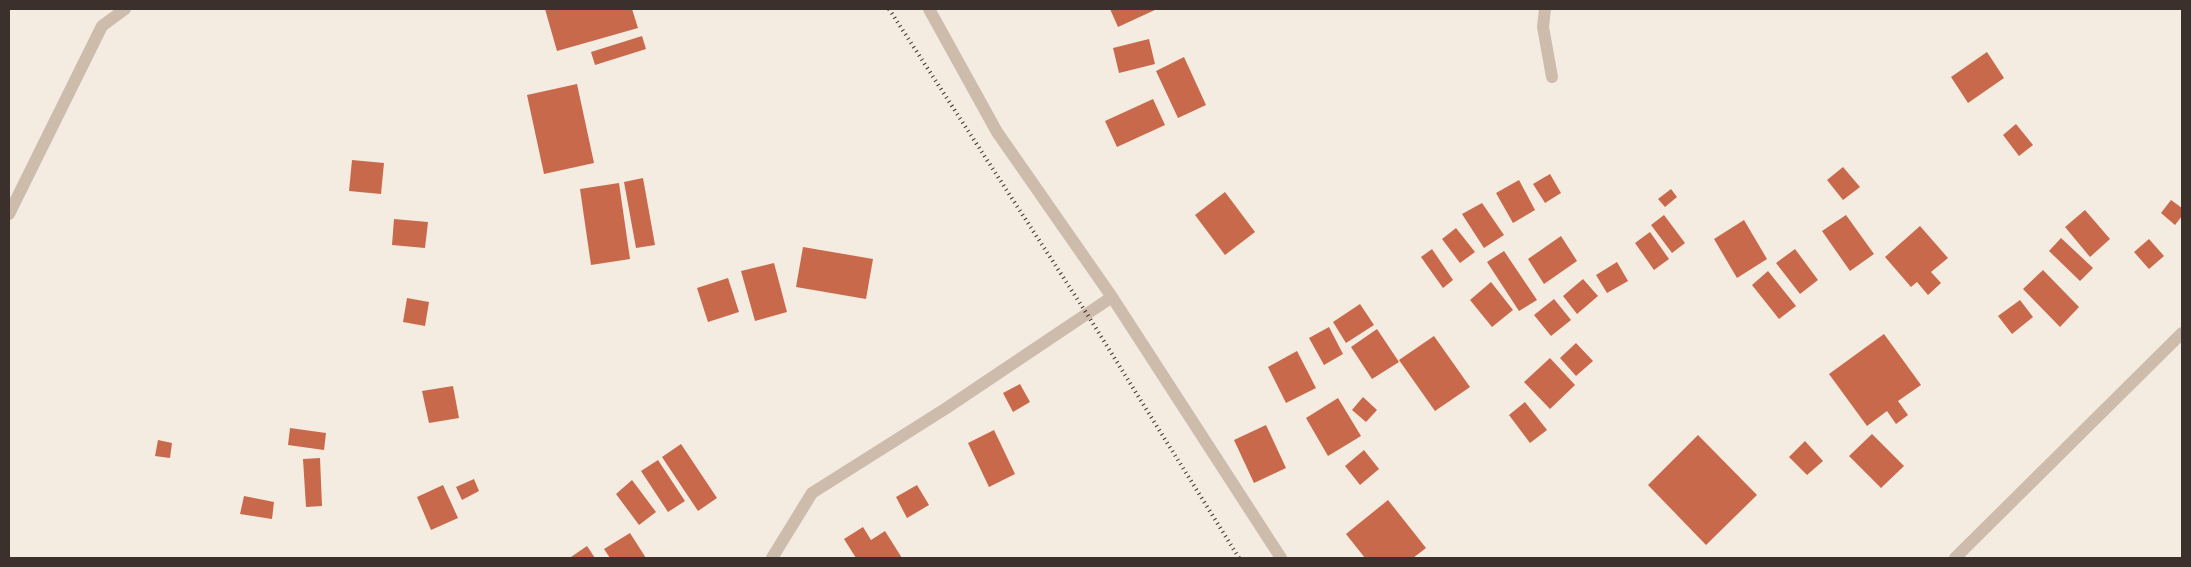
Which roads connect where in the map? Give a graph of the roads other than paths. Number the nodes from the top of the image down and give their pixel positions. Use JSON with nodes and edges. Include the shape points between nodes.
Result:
{"nodes":[{"id":1,"x":125,"y":9,"type":"edge"},
{"id":2,"x":929,"y":9,"type":"edge"},
{"id":3,"x":1545,"y":9,"type":"edge"},
{"id":4,"x":1552,"y":77,"type":"dead end"},
{"id":5,"x":9,"y":214,"type":"edge"},
{"id":6,"x":1112,"y":297,"type":"junction"},
{"id":7,"x":2182,"y":333,"type":"edge"},
{"id":8,"x":772,"y":558,"type":"edge"},
{"id":9,"x":1281,"y":558,"type":"edge"},
{"id":10,"x":1955,"y":558,"type":"edge"}],
"edges":[{"from":1,"to":5,"type":"street","via":[[102,26]]},
{"from":2,"to":6,"type":"street","via":[[997,132]]},
{"from":3,"to":4,"type":"street","via":[[1543,27]]},
{"from":6,"to":8,"type":"street","via":[[945,410],[812,493]]},
{"from":6,"to":9,"type":"street"},
{"from":7,"to":10,"type":"street"}]}
